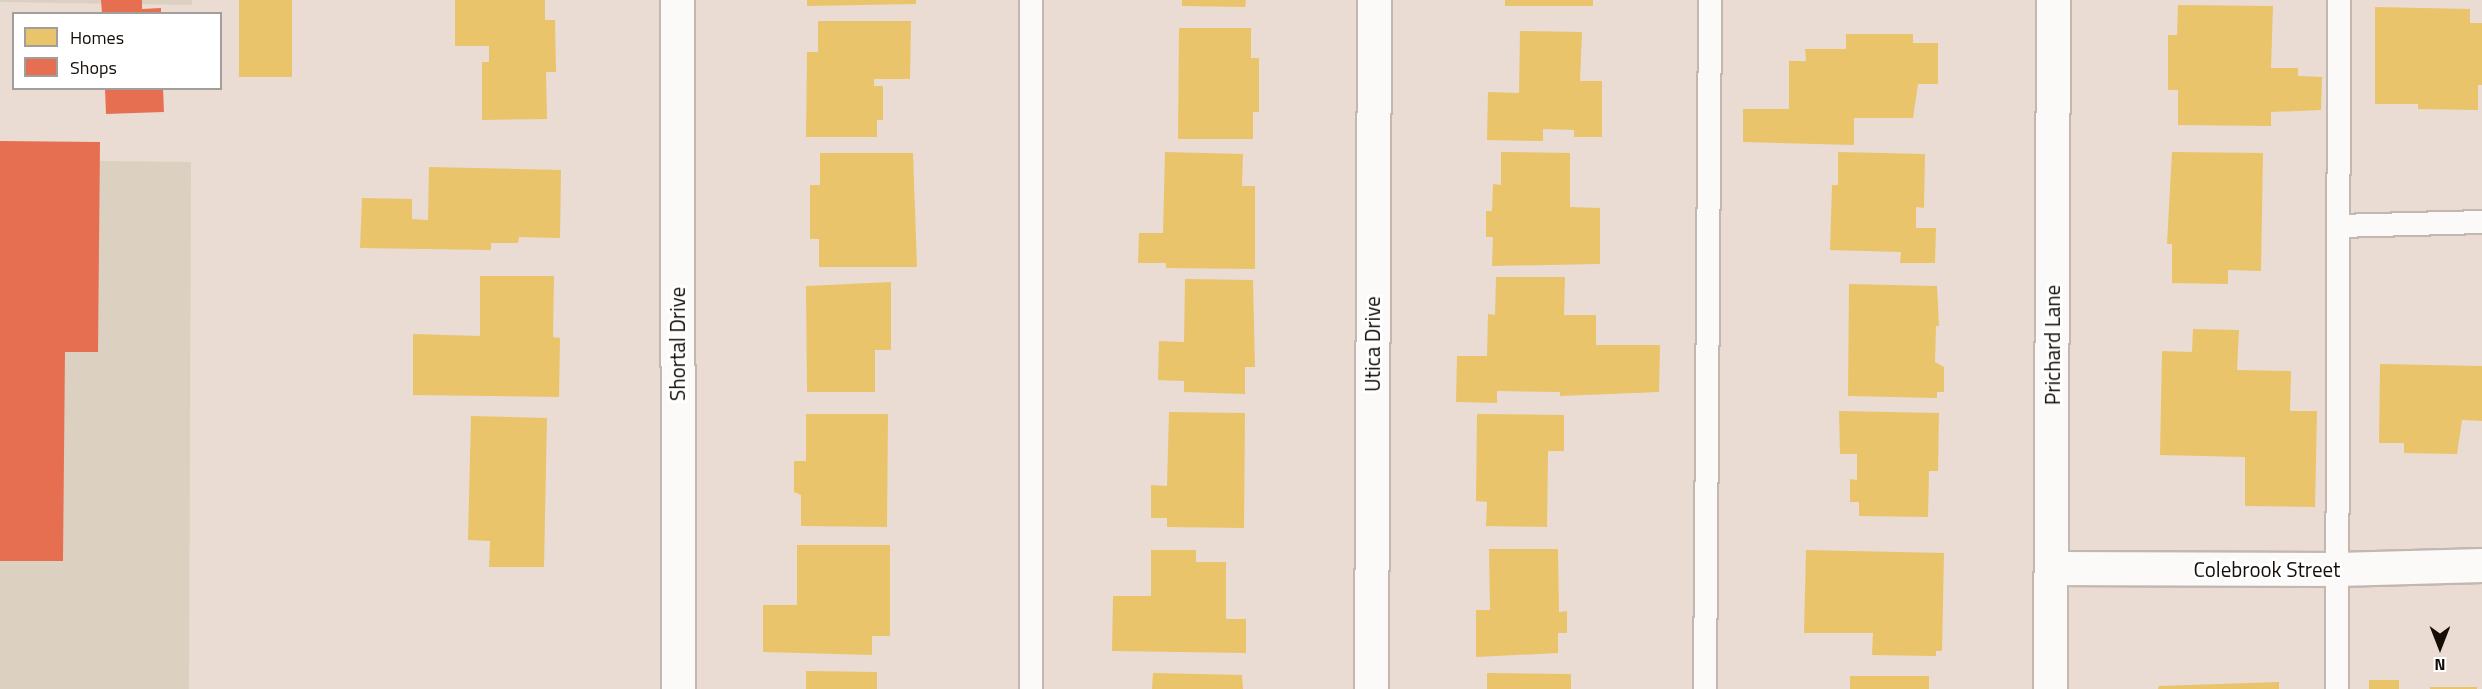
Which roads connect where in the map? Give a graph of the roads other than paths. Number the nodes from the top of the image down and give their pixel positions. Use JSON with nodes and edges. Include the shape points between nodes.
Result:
{"nodes":[{"id":1,"x":677,"y":0,"type":"edge"},
{"id":2,"x":1031,"y":0,"type":"edge"},
{"id":3,"x":1374,"y":0,"type":"edge"},
{"id":4,"x":1710,"y":0,"type":"edge"},
{"id":5,"x":2053,"y":0,"type":"edge"},
{"id":6,"x":2339,"y":0,"type":"edge"},
{"id":7,"x":2482,"y":222,"type":"edge"},
{"id":8,"x":2339,"y":226,"type":"junction"},
{"id":9,"x":2482,"y":565,"type":"edge"},
{"id":10,"x":2051,"y":568,"type":"junction"},
{"id":11,"x":2338,"y":569,"type":"junction"},
{"id":12,"x":678,"y":689,"type":"edge"},
{"id":13,"x":1031,"y":689,"type":"edge"},
{"id":14,"x":1371,"y":689,"type":"edge"},
{"id":15,"x":1705,"y":689,"type":"edge"},
{"id":16,"x":2050,"y":689,"type":"edge"},
{"id":17,"x":2337,"y":689,"type":"edge"}],
"edges":[{"from":1,"to":12,"type":"street","name":"Shortal Drive"},
{"from":2,"to":13,"type":"lane"},
{"from":3,"to":14,"type":"street","name":"Utica Drive"},
{"from":4,"to":15,"type":"lane"},
{"from":5,"to":10,"type":"street","name":"Prichard Lane"},
{"from":6,"to":8,"type":"lane"},
{"from":7,"to":8,"type":"lane"},
{"from":8,"to":11,"type":"lane"},
{"from":9,"to":11,"type":"street","name":"Colebrook Street"},
{"from":10,"to":11,"type":"street","name":"Colebrook Street"},
{"from":10,"to":16,"type":"street","name":"Prichard Lane"},
{"from":11,"to":17,"type":"lane"}]}
